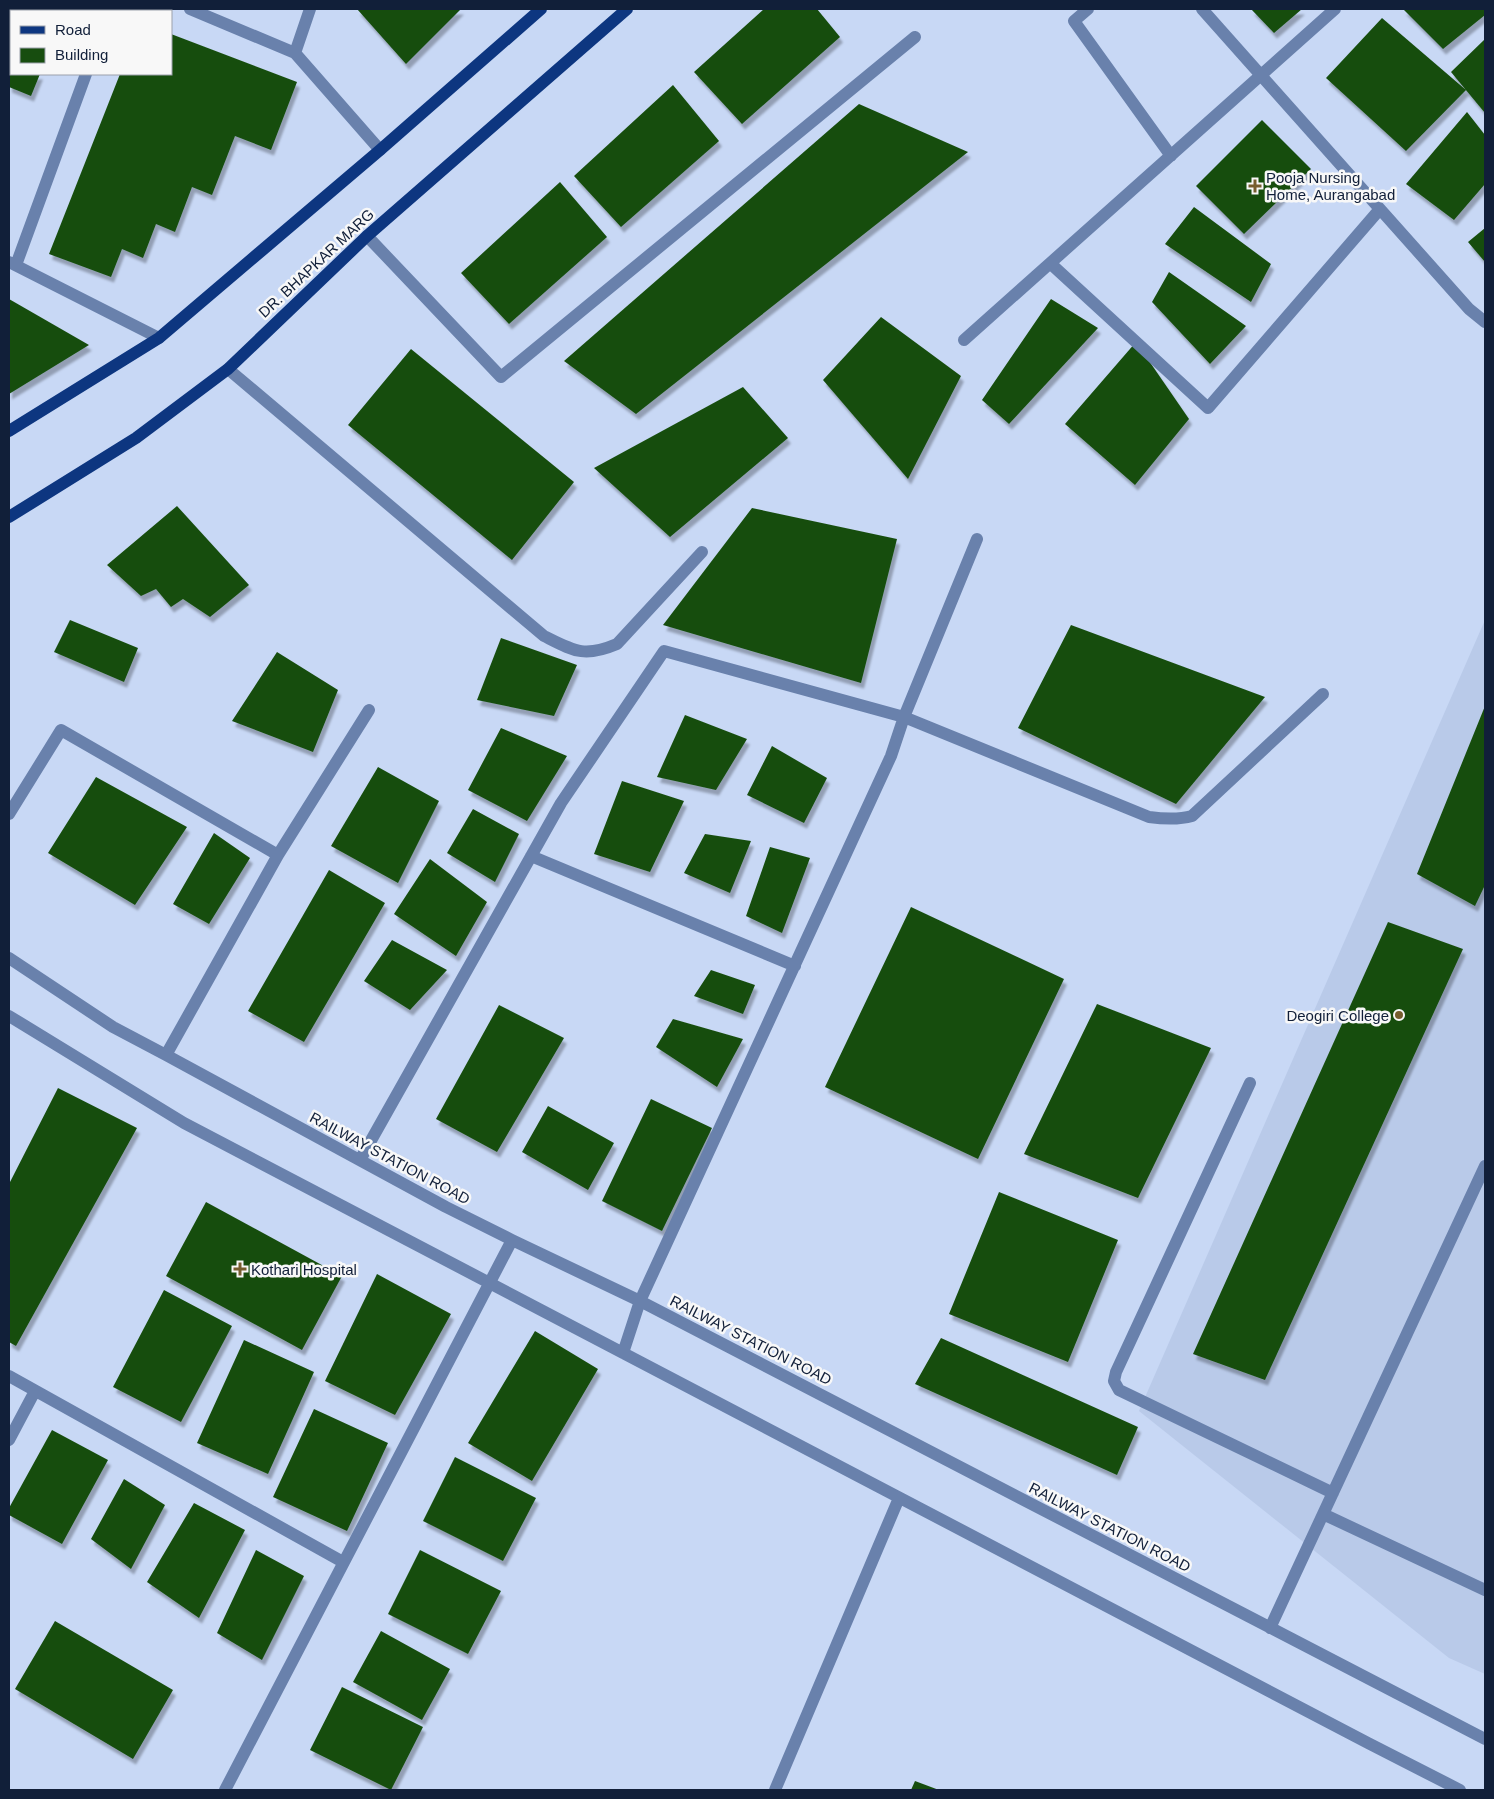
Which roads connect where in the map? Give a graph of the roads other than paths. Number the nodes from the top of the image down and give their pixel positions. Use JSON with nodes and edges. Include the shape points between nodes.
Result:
{"nodes":[{"id":1,"x":190,"y":9,"type":"edge"},
{"id":2,"x":310,"y":9,"type":"edge"},
{"id":3,"x":541,"y":9,"type":"edge"},
{"id":4,"x":627,"y":9,"type":"edge"},
{"id":5,"x":1088,"y":9,"type":"edge"},
{"id":6,"x":1202,"y":9,"type":"edge"},
{"id":7,"x":1335,"y":9,"type":"edge"},
{"id":8,"x":916,"y":37,"type":"dead end"},
{"id":9,"x":295,"y":53,"type":"junction"},
{"id":10,"x":86,"y":75,"type":"edge"},
{"id":11,"x":1262,"y":76,"type":"junction"},
{"id":12,"x":380,"y":150,"type":"junction"},
{"id":13,"x":1171,"y":156,"type":"junction"},
{"id":14,"x":1380,"y":209,"type":"junction"},
{"id":15,"x":367,"y":236,"type":"junction"},
{"id":16,"x":12,"y":263,"type":"edge"},
{"id":17,"x":1050,"y":264,"type":"junction"},
{"id":18,"x":1485,"y":322,"type":"edge"},
{"id":19,"x":159,"y":338,"type":"junction"},
{"id":20,"x":964,"y":340,"type":"dead end"},
{"id":21,"x":228,"y":369,"type":"junction"},
{"id":22,"x":9,"y":431,"type":"edge"},
{"id":23,"x":9,"y":516,"type":"edge"},
{"id":24,"x":977,"y":539,"type":"dead end"},
{"id":25,"x":702,"y":552,"type":"dead end"},
{"id":26,"x":1323,"y":694,"type":"dead end"},
{"id":27,"x":369,"y":710,"type":"dead end"},
{"id":28,"x":904,"y":717,"type":"junction"},
{"id":29,"x":9,"y":814,"type":"edge"},
{"id":30,"x":278,"y":855,"type":"junction"},
{"id":31,"x":531,"y":856,"type":"junction"},
{"id":32,"x":9,"y":958,"type":"edge"},
{"id":33,"x":794,"y":966,"type":"junction"},
{"id":34,"x":9,"y":1016,"type":"edge"},
{"id":35,"x":166,"y":1055,"type":"junction"},
{"id":36,"x":1250,"y":1083,"type":"dead end"},
{"id":37,"x":360,"y":1160,"type":"junction"},
{"id":38,"x":1485,"y":1166,"type":"edge"},
{"id":39,"x":512,"y":1240,"type":"junction"},
{"id":40,"x":490,"y":1283,"type":"junction"},
{"id":41,"x":640,"y":1301,"type":"junction"},
{"id":42,"x":623,"y":1353,"type":"junction"},
{"id":43,"x":9,"y":1376,"type":"edge"},
{"id":44,"x":35,"y":1391,"type":"junction"},
{"id":45,"x":9,"y":1440,"type":"edge"},
{"id":46,"x":1333,"y":1493,"type":"junction"},
{"id":47,"x":899,"y":1498,"type":"junction"},
{"id":48,"x":1323,"y":1514,"type":"junction"},
{"id":49,"x":343,"y":1562,"type":"junction"},
{"id":50,"x":1485,"y":1590,"type":"edge"},
{"id":51,"x":1270,"y":1628,"type":"junction"},
{"id":52,"x":1485,"y":1739,"type":"edge"},
{"id":53,"x":225,"y":1790,"type":"edge"},
{"id":54,"x":775,"y":1790,"type":"edge"},
{"id":55,"x":1460,"y":1790,"type":"edge"}],
"edges":[{"from":1,"to":9,"type":"street"},
{"from":2,"to":9,"type":"street"},
{"from":3,"to":12,"type":"main road"},
{"from":4,"to":15,"type":"main road","name":"DR. BHAPKAR MARG"},
{"from":5,"to":13,"type":"street","via":[[1074,22]]},
{"from":6,"to":11,"type":"street"},
{"from":7,"to":11,"type":"street"},
{"from":8,"to":15,"type":"street","via":[[501,377]]},
{"from":9,"to":12,"type":"street"},
{"from":10,"to":16,"type":"street"},
{"from":11,"to":13,"type":"street"},
{"from":11,"to":14,"type":"street"},
{"from":12,"to":19,"type":"main road"},
{"from":13,"to":17,"type":"street"},
{"from":14,"to":17,"type":"street","via":[[1208,408]]},
{"from":14,"to":18,"type":"street","via":[[1469,309]]},
{"from":15,"to":21,"type":"main road","name":"DR. BHAPKAR MARG"},
{"from":16,"to":19,"type":"street"},
{"from":17,"to":20,"type":"street"},
{"from":19,"to":22,"type":"main road"},
{"from":21,"to":23,"type":"main road","name":"DR. BHAPKAR MARG","via":[[136,438]]},
{"from":21,"to":25,"type":"street","via":[[544,636],[572,650],[600,651],[617,644]]},
{"from":24,"to":28,"type":"street"},
{"from":26,"to":28,"type":"street","via":[[1192,816],[1181,818],[1149,818]]},
{"from":27,"to":30,"type":"street"},
{"from":28,"to":31,"type":"street","via":[[664,651],[560,802]]},
{"from":28,"to":33,"type":"street","via":[[891,756]]},
{"from":29,"to":30,"type":"street","via":[[61,730]]},
{"from":30,"to":35,"type":"street"},
{"from":31,"to":33,"type":"street"},
{"from":31,"to":37,"type":"street"},
{"from":32,"to":35,"type":"street","name":"RAILWAY STATION ROAD","via":[[113,1027]]},
{"from":33,"to":41,"type":"street"},
{"from":34,"to":40,"type":"street","via":[[184,1123]]},
{"from":35,"to":37,"type":"street","name":"RAILWAY STATION ROAD"},
{"from":36,"to":46,"type":"street","via":[[1114,1381],[1120,1390]]},
{"from":37,"to":39,"type":"street","name":"RAILWAY STATION ROAD"},
{"from":38,"to":46,"type":"street"},
{"from":39,"to":40,"type":"street"},
{"from":39,"to":41,"type":"street","name":"RAILWAY STATION ROAD"},
{"from":40,"to":42,"type":"street"},
{"from":40,"to":49,"type":"street"},
{"from":41,"to":42,"type":"street"},
{"from":41,"to":51,"type":"street","name":"RAILWAY STATION ROAD"},
{"from":42,"to":47,"type":"street"},
{"from":43,"to":44,"type":"street"},
{"from":44,"to":45,"type":"street"},
{"from":44,"to":49,"type":"street"},
{"from":46,"to":48,"type":"street"},
{"from":47,"to":54,"type":"street"},
{"from":47,"to":55,"type":"street"},
{"from":48,"to":50,"type":"street"},
{"from":48,"to":51,"type":"street"},
{"from":49,"to":53,"type":"street"},
{"from":51,"to":52,"type":"street","name":"RAILWAY STATION ROAD"}]}
